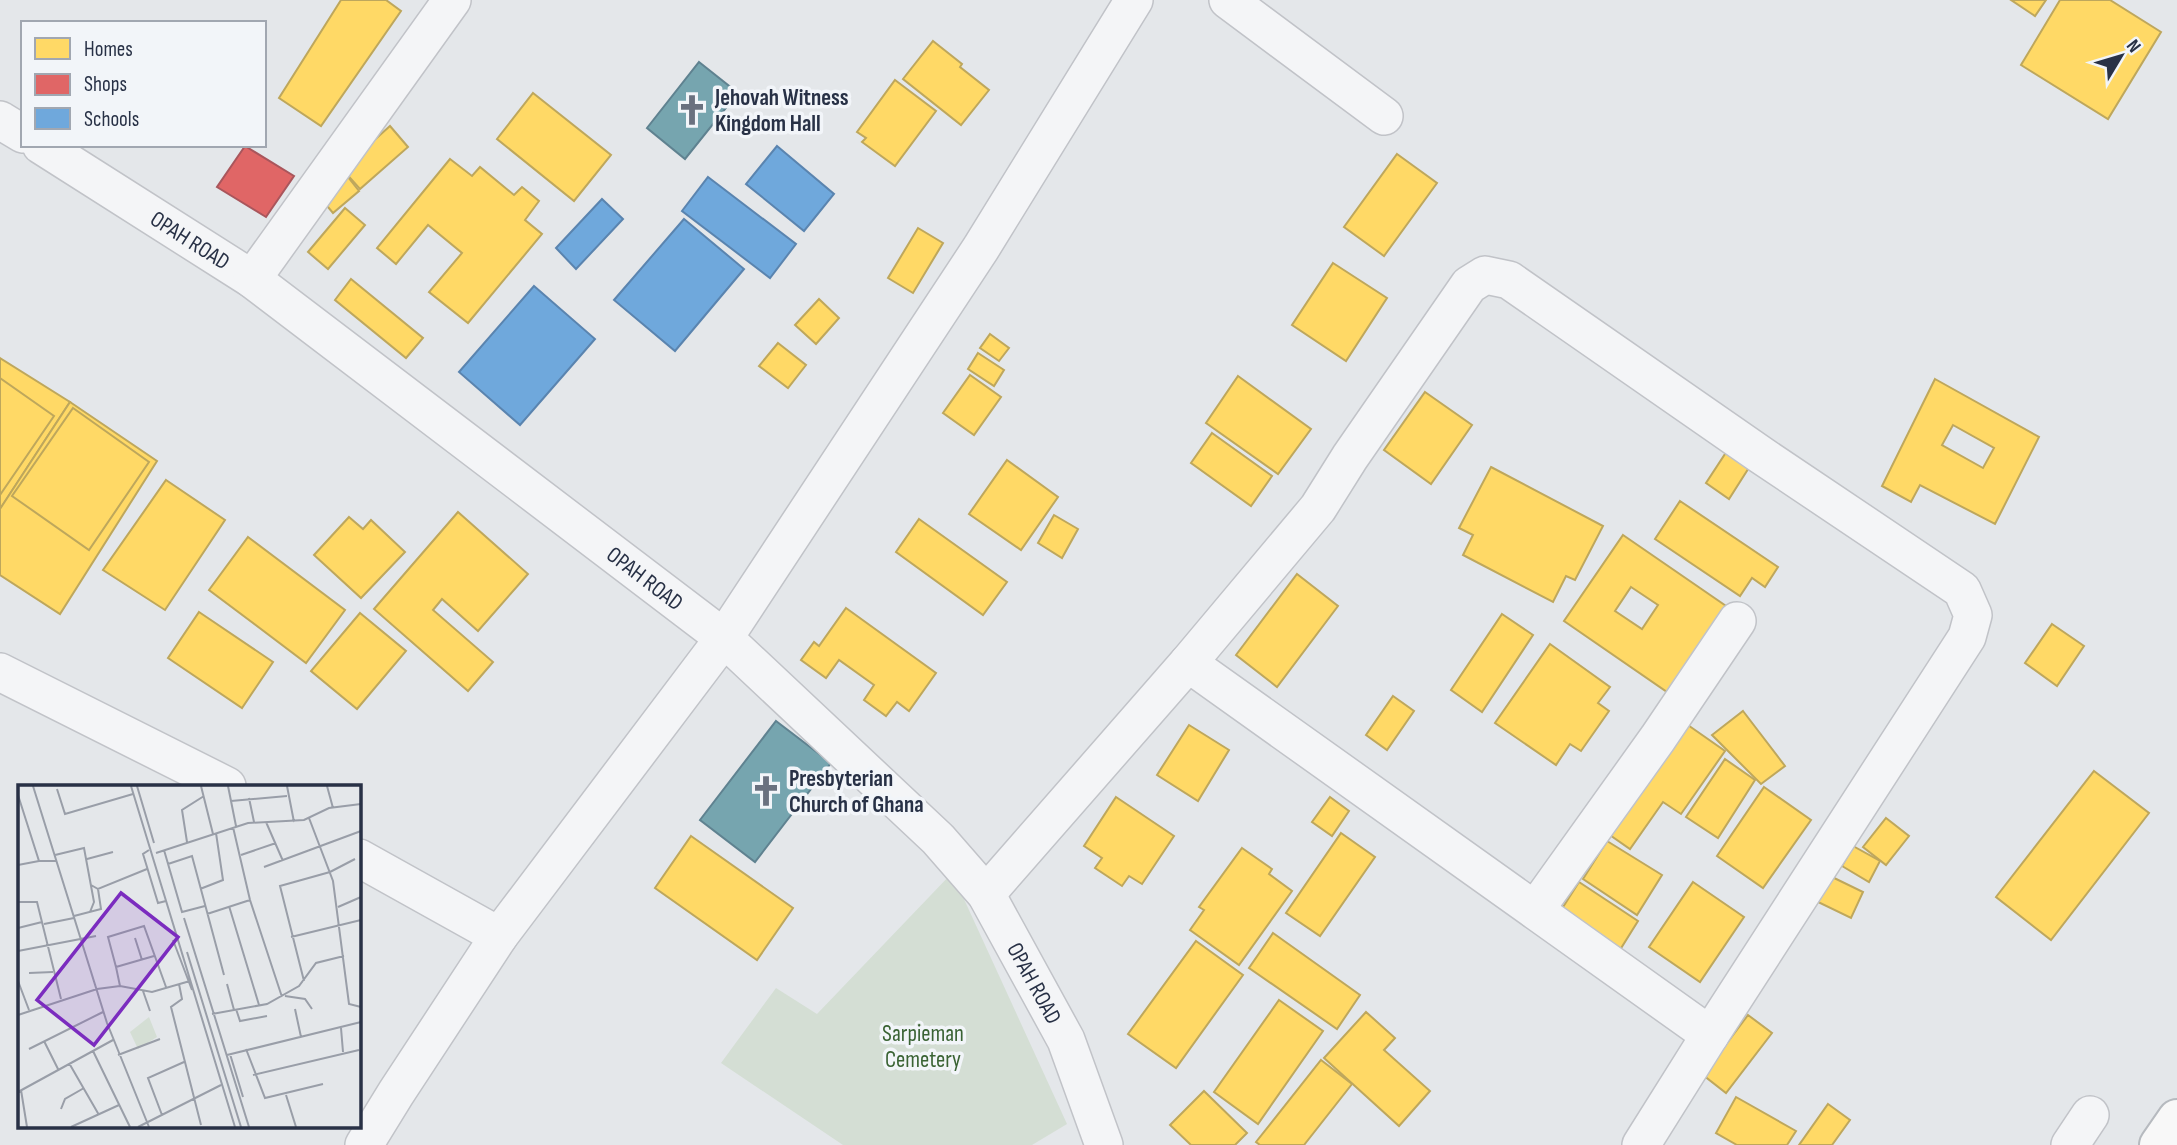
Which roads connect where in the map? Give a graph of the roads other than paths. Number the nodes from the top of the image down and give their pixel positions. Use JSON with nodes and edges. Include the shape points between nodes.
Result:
{"nodes":[{"id":1,"x":452,"y":0,"type":"edge"},
{"id":2,"x":1135,"y":0,"type":"edge"},
{"id":3,"x":1227,"y":0,"type":"edge"},
{"id":4,"x":1384,"y":116,"type":"dead end"},
{"id":5,"x":0,"y":120,"type":"edge"},
{"id":6,"x":21,"y":133,"type":"edge"},
{"id":7,"x":44,"y":147,"type":"edge"},
{"id":8,"x":252,"y":279,"type":"junction"},
{"id":9,"x":1737,"y":621,"type":"dead end"},
{"id":10,"x":724,"y":638,"type":"junction"},
{"id":11,"x":1188,"y":663,"type":"junction"},
{"id":12,"x":0,"y":672,"type":"edge"},
{"id":13,"x":225,"y":785,"type":"edge"},
{"id":14,"x":360,"y":859,"type":"edge"},
{"id":15,"x":986,"y":894,"type":"junction"},
{"id":16,"x":1535,"y":910,"type":"junction"},
{"id":17,"x":499,"y":936,"type":"junction"},
{"id":18,"x":1710,"y":1035,"type":"junction"},
{"id":19,"x":2090,"y":1115,"type":"dead end"},
{"id":20,"x":2177,"y":1119,"type":"edge"},
{"id":21,"x":364,"y":1145,"type":"edge"},
{"id":22,"x":1104,"y":1145,"type":"edge"},
{"id":23,"x":1641,"y":1145,"type":"edge"},
{"id":24,"x":2070,"y":1145,"type":"edge"},
{"id":25,"x":2159,"y":1145,"type":"edge"}],
"edges":[{"from":1,"to":8,"type":"street"},
{"from":2,"to":10,"type":"street","via":[[981,248]]},
{"from":3,"to":4,"type":"street"},
{"from":5,"to":6,"type":"street"},
{"from":7,"to":8,"type":"street","name":"OPAH ROAD"},
{"from":8,"to":10,"type":"street","name":"OPAH ROAD"},
{"from":9,"to":16,"type":"street"},
{"from":10,"to":15,"type":"street","name":"OPAH ROAD","via":[[938,839]]},
{"from":10,"to":17,"type":"street"},
{"from":11,"to":15,"type":"street"},
{"from":11,"to":16,"type":"street"},
{"from":11,"to":18,"type":"street","via":[[1318,508],[1469,285],[1485,275],[1509,280],[1962,590],[1973,615],[1967,637]]},
{"from":12,"to":13,"type":"street"},
{"from":14,"to":17,"type":"street"},
{"from":15,"to":22,"type":"street","name":"OPAH ROAD","via":[[1066,1040]]},
{"from":16,"to":18,"type":"street"},
{"from":17,"to":21,"type":"street"},
{"from":18,"to":23,"type":"street"},
{"from":19,"to":24,"type":"street"},
{"from":20,"to":25,"type":"highway"}]}
